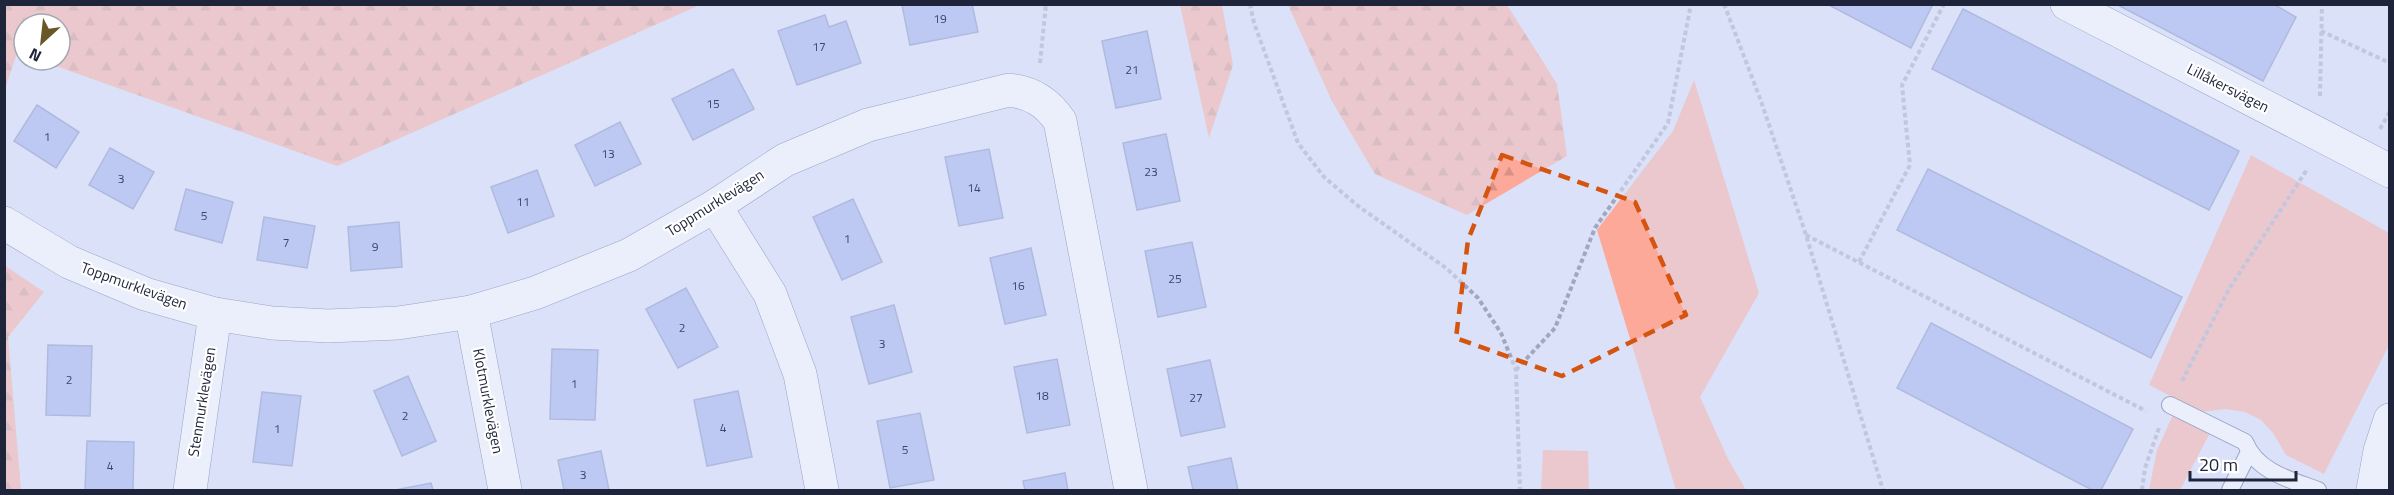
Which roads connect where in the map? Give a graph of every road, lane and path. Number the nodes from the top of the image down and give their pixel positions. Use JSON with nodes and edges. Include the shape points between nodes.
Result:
{"nodes":[{"id":1,"x":1046,"y":4,"type":"edge"},
{"id":2,"x":1250,"y":4,"type":"edge"},
{"id":3,"x":1691,"y":4,"type":"edge"},
{"id":4,"x":1724,"y":4,"type":"edge"},
{"id":5,"x":1944,"y":4,"type":"edge"},
{"id":6,"x":2067,"y":4,"type":"edge"},
{"id":7,"x":2322,"y":4,"type":"edge"},
{"id":8,"x":2321,"y":31,"type":"junction"},
{"id":9,"x":2390,"y":63,"type":"edge"},
{"id":10,"x":1036,"y":96,"type":"junction"},
{"id":11,"x":2327,"y":139,"type":"junction"},
{"id":12,"x":2390,"y":171,"type":"edge"},
{"id":13,"x":715,"y":206,"type":"junction"},
{"id":14,"x":4,"y":223,"type":"edge"},
{"id":15,"x":1806,"y":235,"type":"junction"},
{"id":16,"x":1859,"y":262,"type":"junction"},
{"id":17,"x":471,"y":312,"type":"junction"},
{"id":18,"x":215,"y":314,"type":"junction"},
{"id":19,"x":1516,"y":370,"type":"junction"},
{"id":20,"x":2166,"y":412,"type":"junction"},
{"id":21,"x":2390,"y":420,"type":"edge"},
{"id":22,"x":2385,"y":451,"type":"edge"},
{"id":23,"x":2249,"y":452,"type":"junction"},
{"id":24,"x":190,"y":490,"type":"edge"},
{"id":25,"x":505,"y":490,"type":"edge"},
{"id":26,"x":822,"y":490,"type":"edge"},
{"id":27,"x":1131,"y":490,"type":"edge"},
{"id":28,"x":1520,"y":490,"type":"edge"},
{"id":29,"x":1883,"y":490,"type":"edge"},
{"id":30,"x":2142,"y":490,"type":"edge"},
{"id":31,"x":2230,"y":490,"type":"edge"},
{"id":32,"x":2318,"y":490,"type":"edge"},
{"id":33,"x":2373,"y":490,"type":"edge"}],
"edges":[{"from":1,"to":10,"type":"path"},
{"from":2,"to":19,"type":"path","via":[[1298,143],[1324,177],[1446,268],[1478,298],[1501,333]]},
{"from":3,"to":19,"type":"path","via":[[1668,123],[1595,228],[1555,328]]},
{"from":4,"to":15,"type":"path"},
{"from":5,"to":16,"type":"path","via":[[1902,85],[1910,165]]},
{"from":6,"to":11,"type":"street","name":"Lillåkersvägen"},
{"from":7,"to":8,"type":"path"},
{"from":8,"to":9,"type":"path"},
{"from":8,"to":11,"type":"path","via":[[2320,112]]},
{"from":10,"to":13,"type":"street","name":"Toppmurklevägen","via":[[1009,90],[868,125],[785,160]]},
{"from":10,"to":27,"type":"street","via":[[1051,107],[1060,121]]},
{"from":11,"to":12,"type":"street","name":"Lillåkersvägen"},
{"from":11,"to":20,"type":"path","via":[[2229,289]]},
{"from":13,"to":17,"type":"street","name":"Toppmurklevägen","via":[[629,255],[535,293]]},
{"from":13,"to":26,"type":"street","via":[[770,294],[800,374]]},
{"from":14,"to":18,"type":"street","name":"Toppmurklevägen","via":[[69,262],[145,294]]},
{"from":15,"to":16,"type":"path"},
{"from":15,"to":29,"type":"path"},
{"from":16,"to":20,"type":"path"},
{"from":17,"to":18,"type":"street","name":"Toppmurklevägen","via":[[399,323],[328,326]]},
{"from":17,"to":25,"type":"street","name":"Klotmurklevägen"},
{"from":18,"to":24,"type":"street","name":"Stenmurklevägen"},
{"from":19,"to":28,"type":"path"},
{"from":20,"to":23,"type":"lane","via":[[2245,442]]},
{"from":20,"to":30,"type":"path","via":[[2145,468]]},
{"from":21,"to":22,"type":"street"},
{"from":22,"to":33,"type":"street"},
{"from":23,"to":31,"type":"lane"},
{"from":23,"to":32,"type":"lane","via":[[2272,472]]}]}
